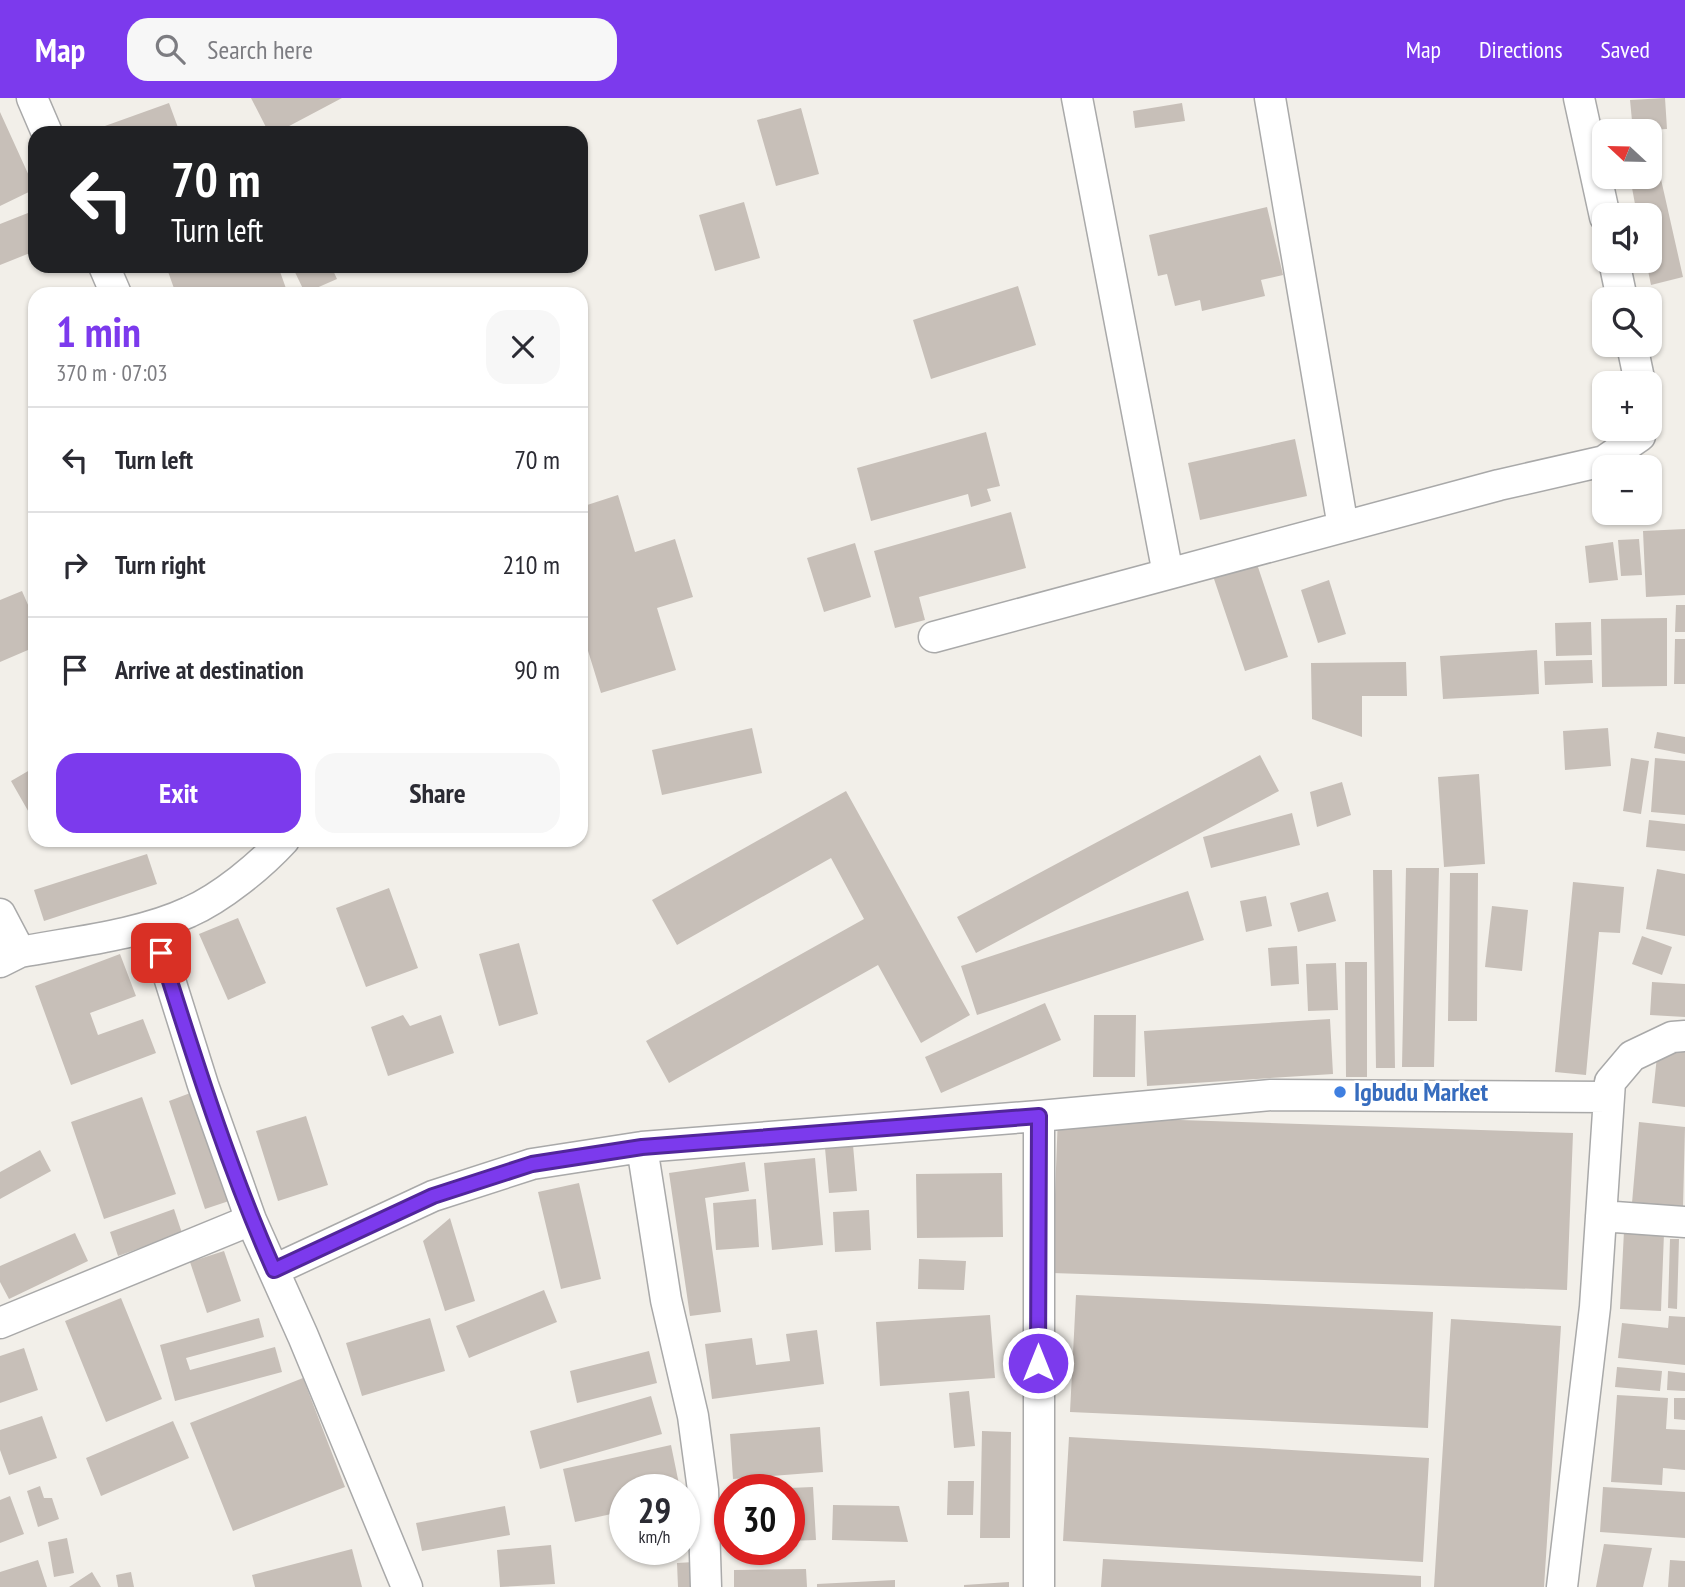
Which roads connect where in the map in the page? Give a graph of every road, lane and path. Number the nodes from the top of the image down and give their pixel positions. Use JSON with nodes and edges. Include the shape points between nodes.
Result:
{"nodes":[{"id":1,"x":32,"y":98,"type":"edge"},
{"id":2,"x":1077,"y":98,"type":"edge"},
{"id":3,"x":1270,"y":98,"type":"edge"},
{"id":4,"x":1579,"y":98,"type":"edge"},
{"id":5,"x":44,"y":126,"type":"edge"},
{"id":6,"x":1602,"y":203,"type":"edge"},
{"id":7,"x":1633,"y":441,"type":"edge"},
{"id":8,"x":1343,"y":527,"type":"junction"},
{"id":9,"x":1168,"y":574,"type":"junction"},
{"id":10,"x":934,"y":637,"type":"dead end"},
{"id":11,"x":277,"y":847,"type":"edge"},
{"id":12,"x":0,"y":914,"type":"edge"},
{"id":13,"x":153,"y":926,"type":"junction"},
{"id":14,"x":10,"y":957,"type":"edge"},
{"id":15,"x":1685,"y":1036,"type":"edge"},
{"id":16,"x":1608,"y":1097,"type":"junction"},
{"id":17,"x":1039,"y":1116,"type":"junction"},
{"id":18,"x":642,"y":1147,"type":"junction"},
{"id":19,"x":1601,"y":1216,"type":"junction"},
{"id":20,"x":251,"y":1220,"type":"junction"},
{"id":21,"x":1685,"y":1222,"type":"edge"},
{"id":22,"x":274,"y":1270,"type":"junction"},
{"id":23,"x":0,"y":1323,"type":"edge"},
{"id":24,"x":407,"y":1587,"type":"edge"},
{"id":25,"x":706,"y":1587,"type":"edge"},
{"id":26,"x":1039,"y":1587,"type":"edge"},
{"id":27,"x":1562,"y":1587,"type":"edge"}],
"edges":[{"from":1,"to":5,"type":"street"},
{"from":2,"to":9,"type":"street"},
{"from":3,"to":8,"type":"street"},
{"from":4,"to":6,"type":"street"},
{"from":7,"to":8,"type":"street","via":[[1604,461]]},
{"from":8,"to":9,"type":"street"},
{"from":9,"to":10,"type":"street"},
{"from":11,"to":13,"type":"street","via":[[191,912]]},
{"from":12,"to":14,"type":"street"},
{"from":13,"to":14,"type":"street"},
{"from":13,"to":20,"type":"street"},
{"from":15,"to":16,"type":"street","via":[[1672,1037],[1632,1056],[1610,1082]]},
{"from":16,"to":17,"type":"street","via":[[1271,1095]]},
{"from":16,"to":19,"type":"street"},
{"from":17,"to":18,"type":"street"},
{"from":17,"to":26,"type":"street"},
{"from":18,"to":22,"type":"street","via":[[532,1164],[433,1196]]},
{"from":18,"to":25,"type":"street","via":[[666,1300],[693,1416],[703,1490]]},
{"from":19,"to":21,"type":"street"},
{"from":19,"to":27,"type":"street","via":[[1595,1307]]},
{"from":20,"to":22,"type":"street"},
{"from":20,"to":23,"type":"street"},
{"from":22,"to":24,"type":"street"}]}
